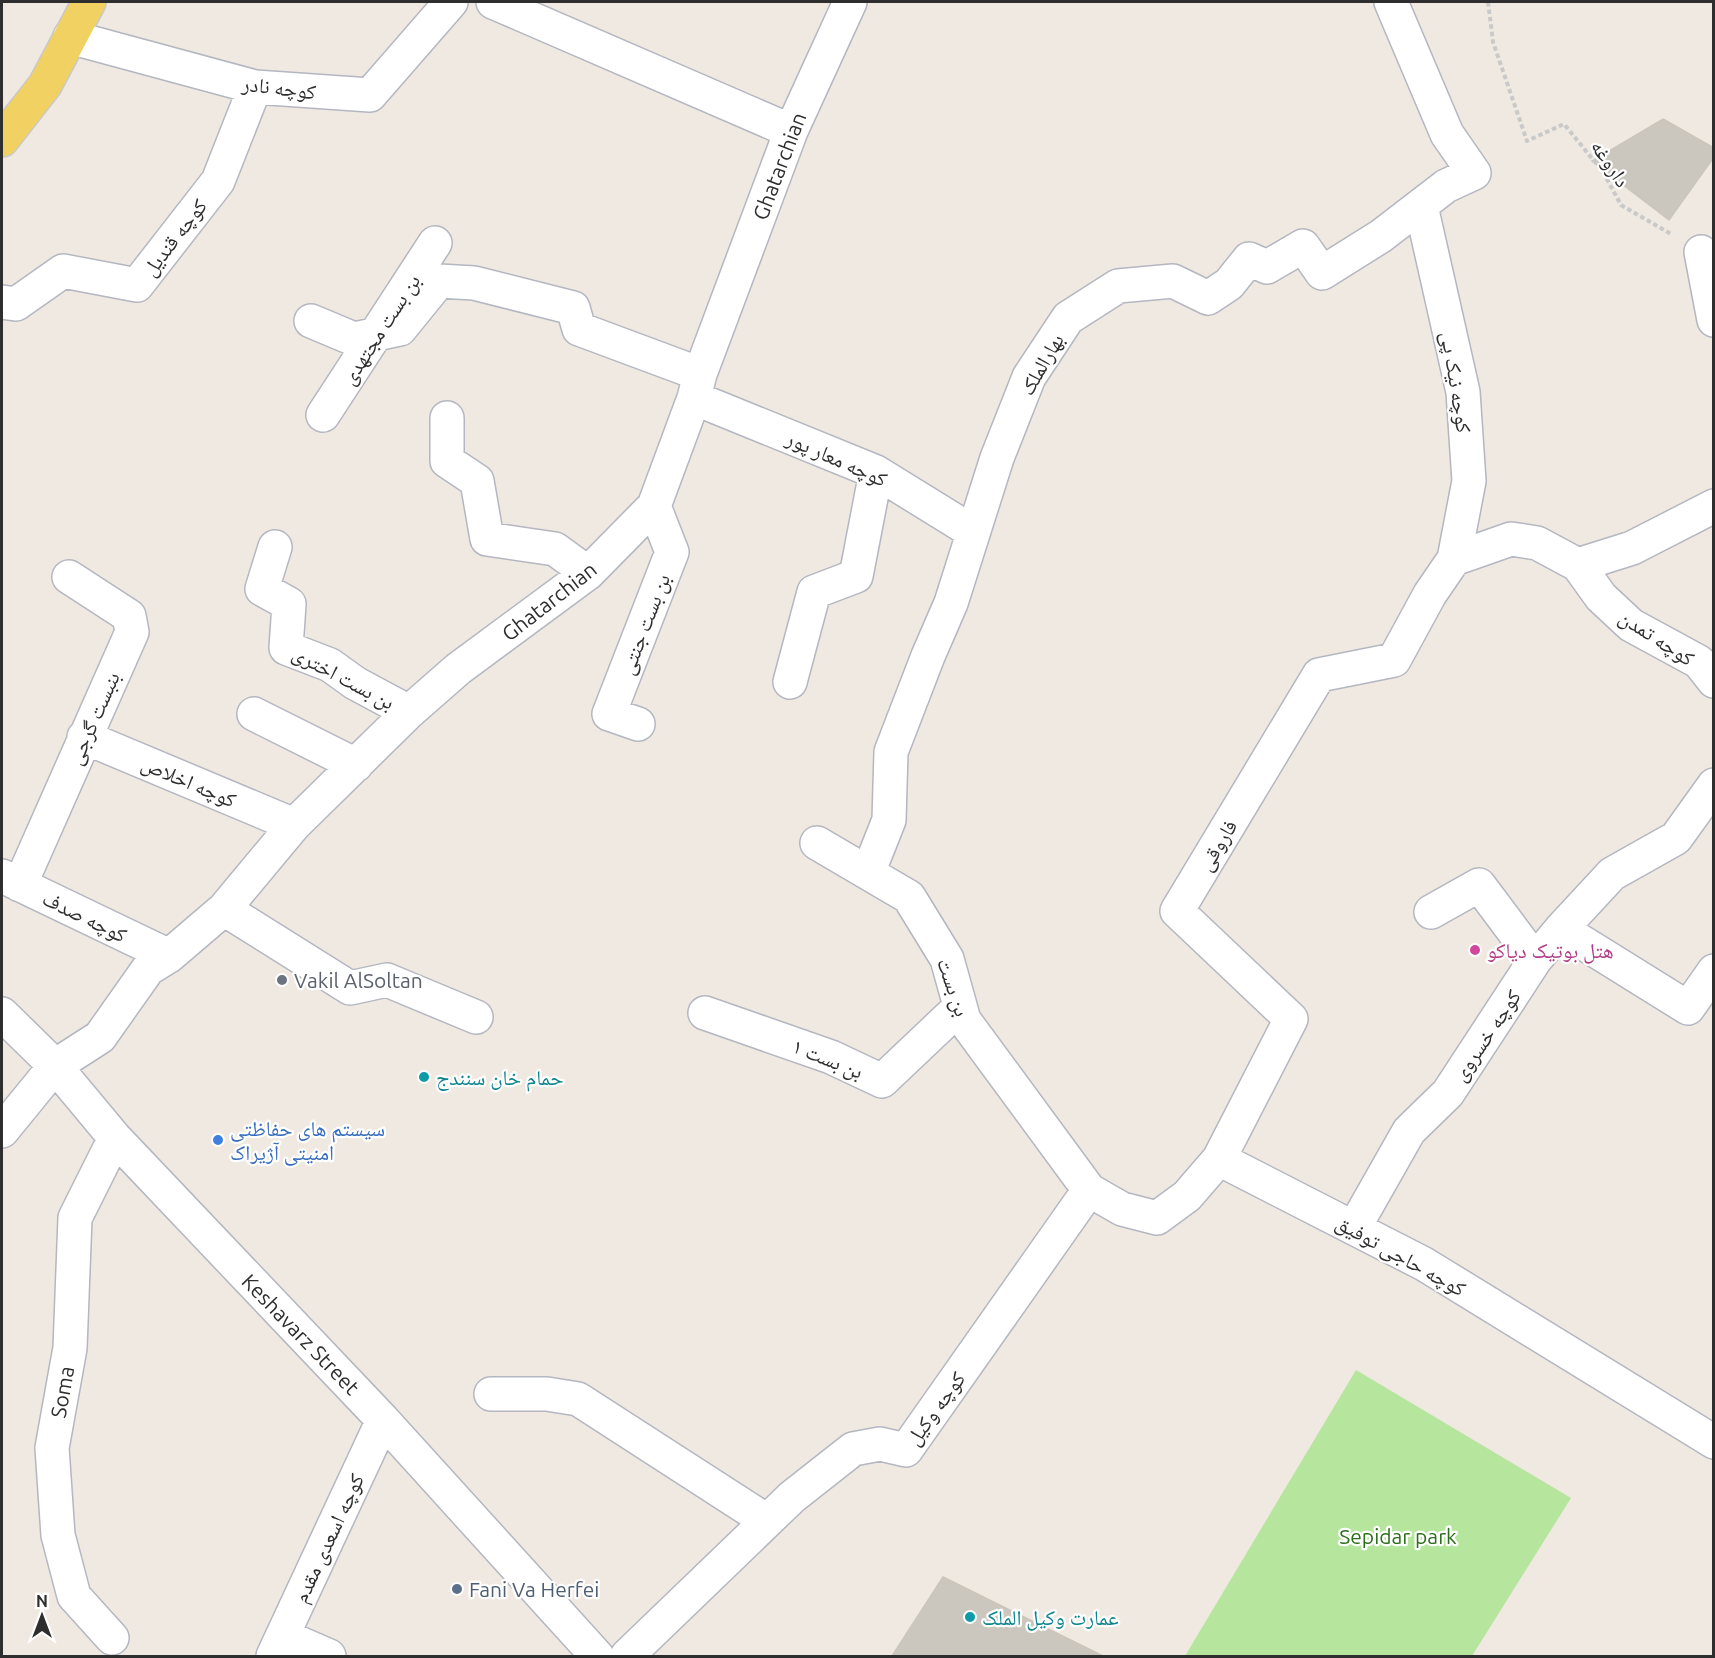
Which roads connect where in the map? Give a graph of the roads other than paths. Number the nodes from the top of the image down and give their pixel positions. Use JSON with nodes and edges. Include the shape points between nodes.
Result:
{"nodes":[{"id":1,"x":89,"y":2,"type":"edge"},
{"id":2,"x":451,"y":2,"type":"edge"},
{"id":3,"x":493,"y":2,"type":"edge"},
{"id":4,"x":850,"y":2,"type":"edge"},
{"id":5,"x":1391,"y":2,"type":"edge"},
{"id":6,"x":70,"y":37,"type":"junction"},
{"id":7,"x":255,"y":87,"type":"junction"},
{"id":8,"x":791,"y":131,"type":"junction"},
{"id":9,"x":2,"y":140,"type":"edge"},
{"id":10,"x":1421,"y":206,"type":"junction"},
{"id":11,"x":435,"y":243,"type":"dead end"},
{"id":12,"x":1701,"y":252,"type":"road end"},
{"id":13,"x":2,"y":302,"type":"edge"},
{"id":14,"x":311,"y":321,"type":"dead end"},
{"id":15,"x":1713,"y":321,"type":"edge"},
{"id":16,"x":378,"y":334,"type":"junction"},
{"id":17,"x":697,"y":386,"type":"junction"},
{"id":18,"x":323,"y":415,"type":"dead end"},
{"id":19,"x":447,"y":418,"type":"dead end"},
{"id":20,"x":876,"y":472,"type":"junction"},
{"id":21,"x":654,"y":506,"type":"junction"},
{"id":22,"x":1713,"y":506,"type":"edge"},
{"id":23,"x":973,"y":532,"type":"junction"},
{"id":24,"x":274,"y":547,"type":"dead end"},
{"id":25,"x":1454,"y":559,"type":"junction"},
{"id":26,"x":1578,"y":565,"type":"junction"},
{"id":27,"x":588,"y":573,"type":"junction"},
{"id":28,"x":69,"y":577,"type":"dead end"},
{"id":29,"x":1713,"y":681,"type":"edge"},
{"id":30,"x":790,"y":682,"type":"dead end"},
{"id":31,"x":409,"y":712,"type":"junction"},
{"id":32,"x":254,"y":714,"type":"dead end"},
{"id":33,"x":638,"y":724,"type":"dead end"},
{"id":34,"x":84,"y":737,"type":"junction"},
{"id":35,"x":356,"y":765,"type":"junction"},
{"id":36,"x":1713,"y":785,"type":"edge"},
{"id":37,"x":294,"y":825,"type":"junction"},
{"id":38,"x":817,"y":843,"type":"dead end"},
{"id":39,"x":868,"y":873,"type":"junction"},
{"id":40,"x":11,"y":880,"type":"edge"},
{"id":41,"x":224,"y":909,"type":"junction"},
{"id":42,"x":1431,"y":912,"type":"dead end"},
{"id":43,"x":1561,"y":929,"type":"junction"},
{"id":44,"x":169,"y":956,"type":"junction"},
{"id":45,"x":1536,"y":960,"type":"junction"},
{"id":46,"x":1713,"y":971,"type":"edge"},
{"id":47,"x":960,"y":1007,"type":"junction"},
{"id":48,"x":705,"y":1013,"type":"dead end"},
{"id":49,"x":2,"y":1014,"type":"edge"},
{"id":50,"x":476,"y":1017,"type":"dead end"},
{"id":51,"x":55,"y":1066,"type":"junction"},
{"id":52,"x":2,"y":1131,"type":"edge"},
{"id":53,"x":115,"y":1138,"type":"junction"},
{"id":54,"x":1219,"y":1159,"type":"junction"},
{"id":55,"x":1089,"y":1190,"type":"junction"},
{"id":56,"x":1354,"y":1228,"type":"junction"},
{"id":57,"x":491,"y":1394,"type":"dead end"},
{"id":58,"x":383,"y":1420,"type":"junction"},
{"id":59,"x":1713,"y":1442,"type":"edge"},
{"id":60,"x":767,"y":1521,"type":"junction"},
{"id":61,"x":112,"y":1638,"type":"dead end"},
{"id":62,"x":278,"y":1646,"type":"edge"},
{"id":63,"x":329,"y":1656,"type":"edge"},
{"id":64,"x":597,"y":1656,"type":"edge"},
{"id":65,"x":627,"y":1656,"type":"edge"}],
"edges":[{"from":1,"to":6,"type":"main road"},
{"from":2,"to":7,"type":"street","name":"کوچه نادر","via":[[370,95]]},
{"from":3,"to":8,"type":"street"},
{"from":4,"to":8,"type":"street","name":"Ghatarchian"},
{"from":5,"to":10,"type":"street","name":"بهارالملک","via":[[1447,134],[1474,173],[1446,186]]},
{"from":6,"to":7,"type":"street","name":"کوچه نادر"},
{"from":6,"to":9,"type":"main road","via":[[45,85]]},
{"from":7,"to":13,"type":"street","name":"کوچه قندیل","via":[[218,181],[137,285],[63,272],[16,304]]},
{"from":8,"to":17,"type":"street","name":"Ghatarchian"},
{"from":10,"to":23,"type":"street","name":"بهارالملک","via":[[1322,273],[1303,246],[1268,267],[1249,259],[1228,284],[1208,298],[1173,281],[1118,286],[1068,318],[1029,377]]},
{"from":10,"to":25,"type":"street","name":"کوچه نیک پی","via":[[1462,392],[1469,481]]},
{"from":11,"to":16,"type":"street","name":"بن بست مجتهدی"},
{"from":12,"to":15,"type":"street"},
{"from":14,"to":16,"type":"street","via":[[354,339]]},
{"from":16,"to":17,"type":"street","name":"کوچه معار پور","via":[[400,329],[439,281],[474,283],[573,308],[579,329]]},
{"from":16,"to":18,"type":"street","name":"بن بست مجتهدی"},
{"from":17,"to":20,"type":"street","name":"کوچه معار پور"},
{"from":17,"to":21,"type":"street","name":"Ghatarchian"},
{"from":19,"to":27,"type":"street","via":[[447,461],[477,481],[487,539],[555,549]]},
{"from":20,"to":23,"type":"street","name":"کوچه معار پور"},
{"from":20,"to":30,"type":"street","via":[[856,576],[814,592]]},
{"from":21,"to":27,"type":"street","name":"Ghatarchian"},
{"from":21,"to":33,"type":"street","name":"بن بست جنتی","via":[[672,552],[609,714]]},
{"from":22,"to":26,"type":"street","via":[[1632,548]]},
{"from":23,"to":39,"type":"street","name":"بهارالملک","via":[[951,603],[891,752],[890,820]]},
{"from":24,"to":31,"type":"street","name":"بن بست اختری","via":[[262,589],[289,604],[286,648],[330,665]]},
{"from":25,"to":26,"type":"street","via":[[1511,539],[1537,543]]},
{"from":25,"to":54,"type":"street","name":"فاروقی","via":[[1394,660],[1319,675],[1177,911],[1291,1019]]},
{"from":26,"to":29,"type":"street","name":"کوچه تمدن","via":[[1600,597],[1631,625],[1699,662]]},
{"from":27,"to":31,"type":"street","name":"Ghatarchian","via":[[458,669]]},
{"from":28,"to":34,"type":"street","name":"بنبست گرجی","via":[[129,616],[132,632]]},
{"from":31,"to":35,"type":"street","name":"Ghatarchian"},
{"from":32,"to":35,"type":"street"},
{"from":34,"to":37,"type":"street","name":"کوچه اخلاص"},
{"from":34,"to":40,"type":"street","name":"بنبست گرجی"},
{"from":35,"to":37,"type":"street","name":"Ghatarchian"},
{"from":36,"to":43,"type":"street","name":"کوچه خسروی","via":[[1676,838],[1612,874]]},
{"from":37,"to":41,"type":"street","name":"Ghatarchian"},
{"from":38,"to":39,"type":"street","name":"بن بست"},
{"from":39,"to":47,"type":"street","name":"بن بست","via":[[909,897],[947,958]]},
{"from":40,"to":44,"type":"street","name":"کوچه صدف"},
{"from":41,"to":44,"type":"street","name":"Ghatarchian"},
{"from":41,"to":50,"type":"street","via":[[350,988],[387,980]]},
{"from":42,"to":45,"type":"street","via":[[1479,885]]},
{"from":43,"to":45,"type":"street","name":"کوچه خسروی"},
{"from":43,"to":46,"type":"street","via":[[1688,1008]]},
{"from":44,"to":51,"type":"street","name":"Ghatarchian","via":[[148,969],[100,1037]]},
{"from":45,"to":56,"type":"street","name":"کوچه خسروی","via":[[1448,1093],[1409,1131]]},
{"from":47,"to":48,"type":"street","name":"بن بست ۱","via":[[882,1081],[831,1057]]},
{"from":47,"to":55,"type":"street","name":"بن بست","via":[[964,1020]]},
{"from":49,"to":51,"type":"street","name":"Keshavarz Street"},
{"from":51,"to":52,"type":"street","name":"Ghatarchian"},
{"from":51,"to":53,"type":"street","name":"Keshavarz Street"},
{"from":53,"to":58,"type":"street","name":"Keshavarz Street"},
{"from":53,"to":61,"type":"street","name":"Soma","via":[[75,1218],[70,1348],[52,1448],[58,1535],[74,1596]]},
{"from":54,"to":55,"type":"street","via":[[1187,1196],[1156,1218],[1122,1209]]},
{"from":54,"to":56,"type":"street","name":"کوچه حاجی توفیق"},
{"from":55,"to":60,"type":"street","name":"کوچه وکیل","via":[[906,1450],[880,1444],[853,1449]]},
{"from":56,"to":59,"type":"street","name":"کوچه حاجی توفیق","via":[[1424,1264]]},
{"from":57,"to":60,"type":"street","via":[[547,1394],[578,1399]]},
{"from":58,"to":62,"type":"street","name":"کوچه اسعدی مقدم"},
{"from":58,"to":64,"type":"street","name":"Keshavarz Street"},
{"from":60,"to":65,"type":"street","name":"کوچه وکیل"},
{"from":62,"to":63,"type":"street"}]}
